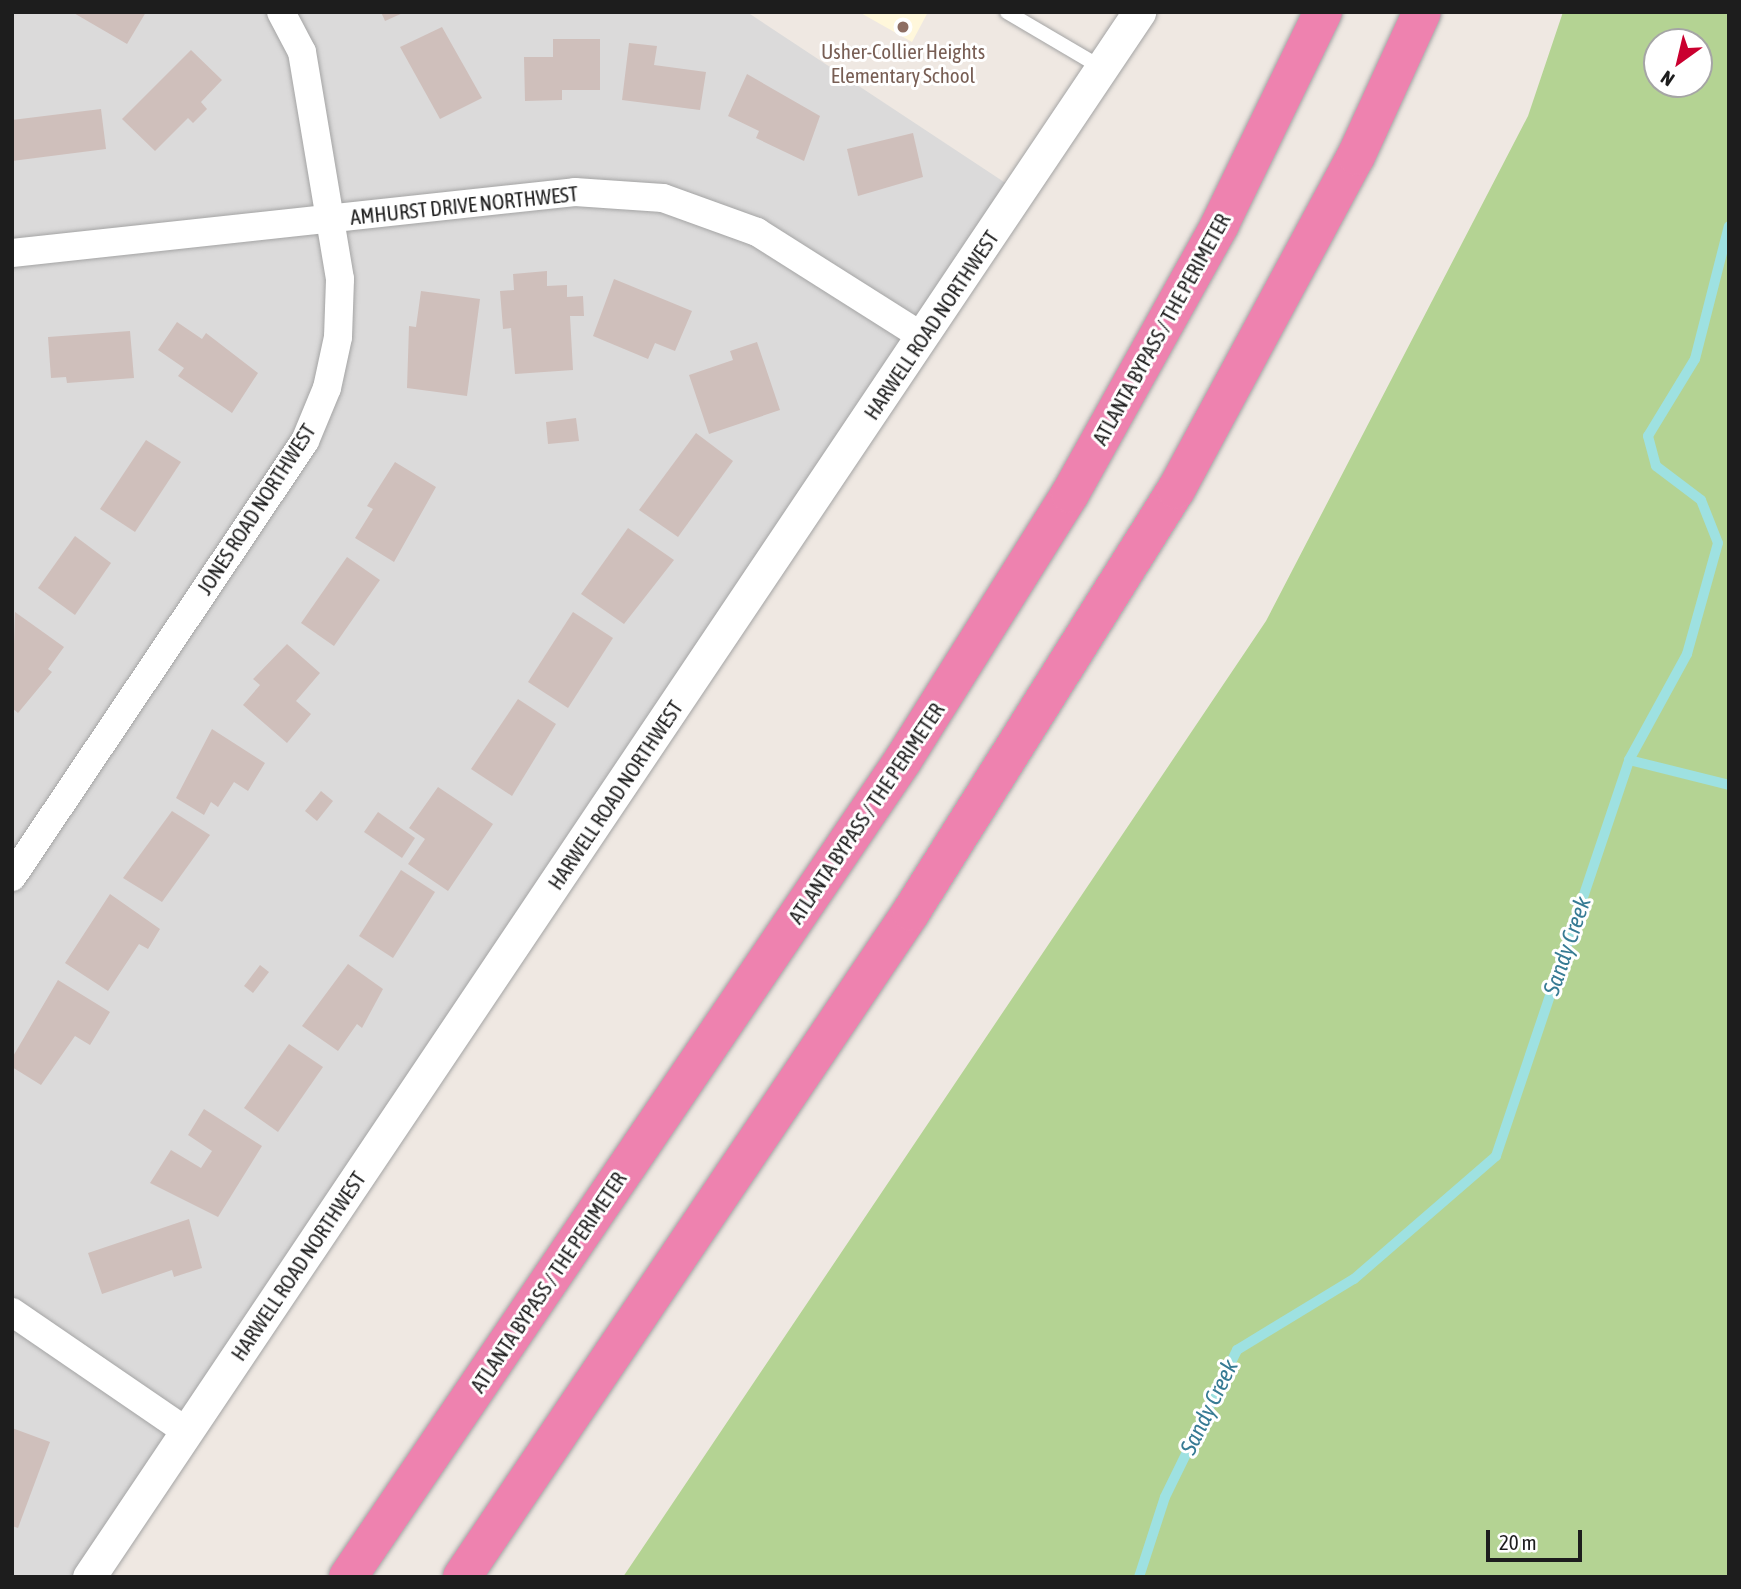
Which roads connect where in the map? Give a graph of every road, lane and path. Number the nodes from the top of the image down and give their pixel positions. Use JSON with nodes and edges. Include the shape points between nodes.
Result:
{"nodes":[{"id":1,"x":281,"y":12,"type":"edge"},
{"id":2,"x":1007,"y":12,"type":"edge"},
{"id":3,"x":1139,"y":12,"type":"edge"},
{"id":4,"x":1323,"y":12,"type":"edge"},
{"id":5,"x":1422,"y":12,"type":"edge"},
{"id":6,"x":1102,"y":68,"type":"junction"},
{"id":7,"x":331,"y":219,"type":"junction"},
{"id":8,"x":12,"y":253,"type":"edge"},
{"id":9,"x":923,"y":337,"type":"junction"},
{"id":10,"x":12,"y":877,"type":"edge"},
{"id":11,"x":12,"y":1312,"type":"edge"},
{"id":12,"x":187,"y":1432,"type":"junction"},
{"id":13,"x":89,"y":1577,"type":"edge"},
{"id":14,"x":348,"y":1577,"type":"edge"},
{"id":15,"x":462,"y":1577,"type":"edge"}],
"edges":[{"from":1,"to":7,"type":"street","name":"JONES ROAD NORTHWEST","via":[[302,52]]},
{"from":2,"to":6,"type":"lane"},
{"from":3,"to":6,"type":"street","name":"HARWELL ROAD NORTHWEST"},
{"from":4,"to":14,"type":"highway","name":"ATLANTA BYPASS / THE PERIMETER","via":[[1220,223],[1063,506],[903,760]]},
{"from":5,"to":15,"type":"highway","via":[[1276,309],[1134,558],[911,912]]},
{"from":6,"to":9,"type":"street","name":"HARWELL ROAD NORTHWEST"},
{"from":7,"to":8,"type":"street","name":"AMHURST DRIVE NORTHWEST"},
{"from":7,"to":9,"type":"street","name":"AMHURST DRIVE NORTHWEST","via":[[575,192],[663,198],[757,232]]},
{"from":7,"to":10,"type":"street","name":"JONES ROAD NORTHWEST","via":[[340,279],[338,337],[327,388],[305,440]]},
{"from":9,"to":12,"type":"street","name":"HARWELL ROAD NORTHWEST"},
{"from":11,"to":12,"type":"street"},
{"from":12,"to":13,"type":"street","name":"HARWELL ROAD NORTHWEST"}]}
